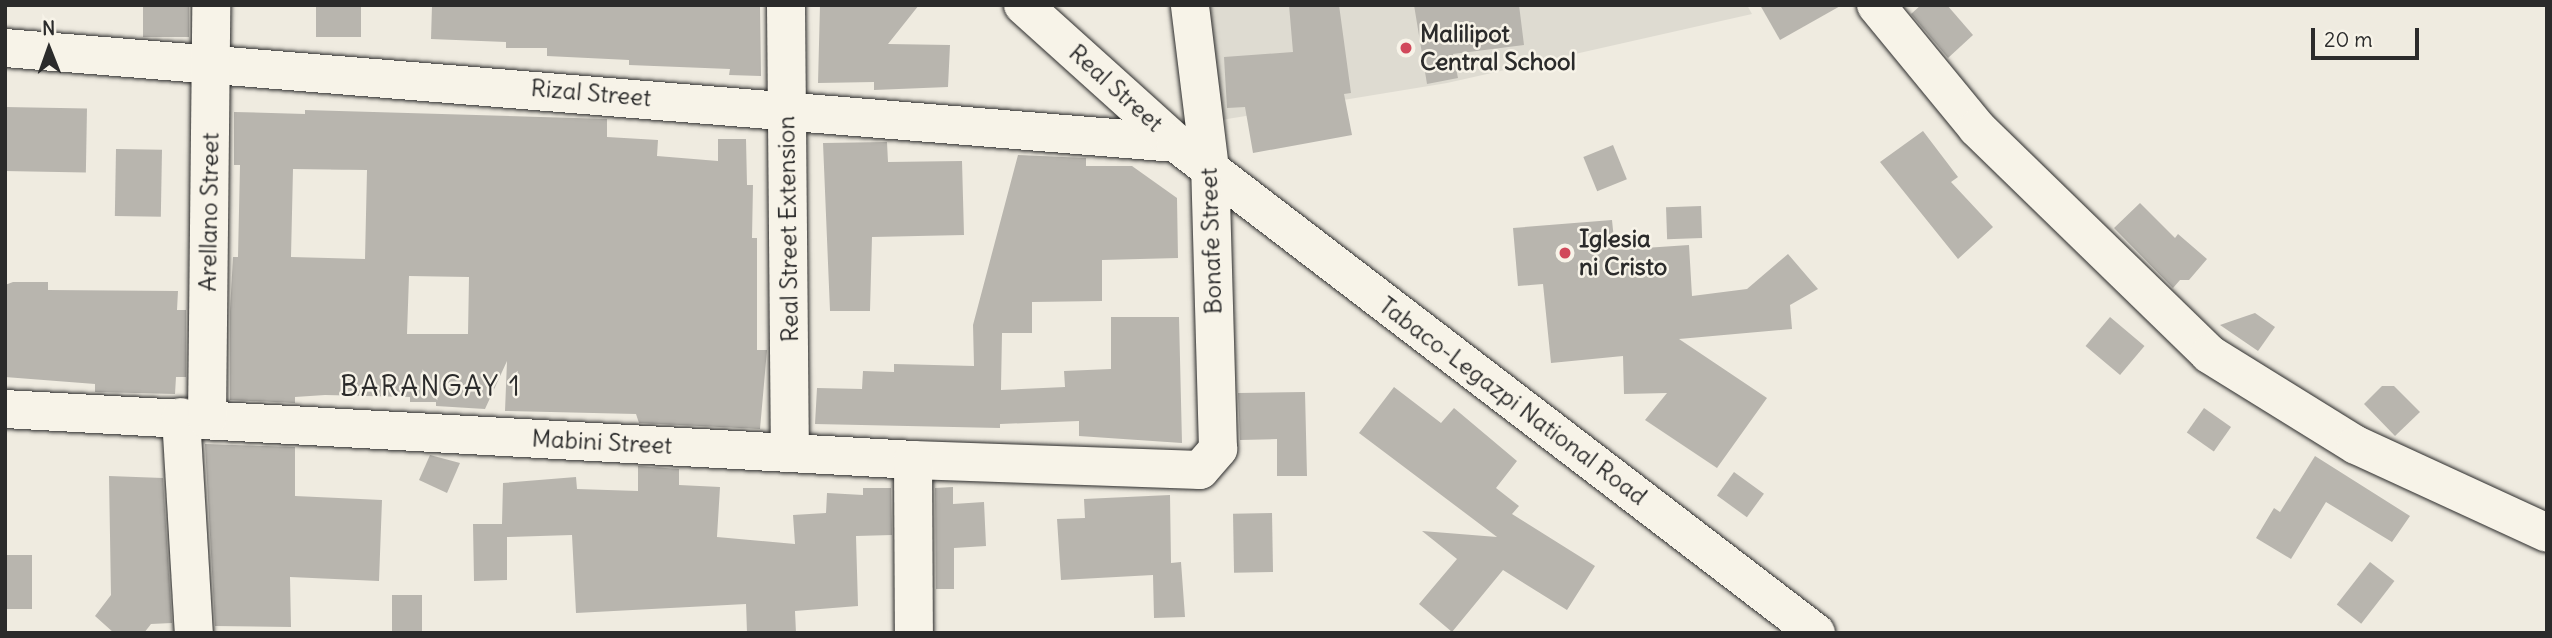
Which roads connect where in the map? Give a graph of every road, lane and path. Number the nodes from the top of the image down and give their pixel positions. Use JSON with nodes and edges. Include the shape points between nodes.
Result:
{"nodes":[{"id":1,"x":211,"y":5,"type":"edge"},
{"id":2,"x":786,"y":5,"type":"edge"},
{"id":3,"x":1023,"y":5,"type":"edge"},
{"id":4,"x":1190,"y":5,"type":"edge"},
{"id":5,"x":1876,"y":5,"type":"edge"},
{"id":6,"x":5,"y":48,"type":"edge"},
{"id":7,"x":210,"y":63,"type":"junction"},
{"id":8,"x":786,"y":109,"type":"junction"},
{"id":9,"x":1176,"y":143,"type":"junction"},
{"id":10,"x":1210,"y":169,"type":"junction"},
{"id":11,"x":5,"y":409,"type":"edge"},
{"id":12,"x":194,"y":418,"type":"junction"},
{"id":13,"x":790,"y":453,"type":"junction"},
{"id":14,"x":913,"y":460,"type":"junction"},
{"id":15,"x":1200,"y":470,"type":"joint"},
{"id":16,"x":2547,"y":533,"type":"edge"},
{"id":17,"x":194,"y":633,"type":"edge"},
{"id":18,"x":914,"y":633,"type":"edge"},
{"id":19,"x":1816,"y":633,"type":"edge"}],
"edges":[{"from":1,"to":7,"type":"street","name":"Arellano Street"},
{"from":2,"to":8,"type":"street","name":"Real Street Extension"},
{"from":3,"to":9,"type":"street","name":"Real Street"},
{"from":4,"to":10,"type":"street","name":"Bonafe Street"},
{"from":5,"to":16,"type":"street","via":[[1977,128],[2209,354],[2356,445]]},
{"from":6,"to":7,"type":"street","name":"Rizal Street"},
{"from":7,"to":8,"type":"street","name":"Rizal Street"},
{"from":7,"to":12,"type":"street","name":"Arellano Street"},
{"from":8,"to":9,"type":"street","name":"Rizal Street"},
{"from":8,"to":13,"type":"street","name":"Real Street Extension"},
{"from":9,"to":10,"type":"street","name":"Real Street"},
{"from":10,"to":15,"type":"street","name":"Bonafe Street","via":[[1217,449]]},
{"from":10,"to":19,"type":"street","name":"Tabaco-Legazpi National Road"},
{"from":11,"to":12,"type":"street","name":"Mabini Street"},
{"from":12,"to":13,"type":"street","name":"Mabini Street"},
{"from":12,"to":17,"type":"street","name":"Arellano Street"},
{"from":13,"to":14,"type":"street","name":"Mabini Street"},
{"from":14,"to":15,"type":"street","name":"Mabini Street"},
{"from":14,"to":18,"type":"street"}]}
